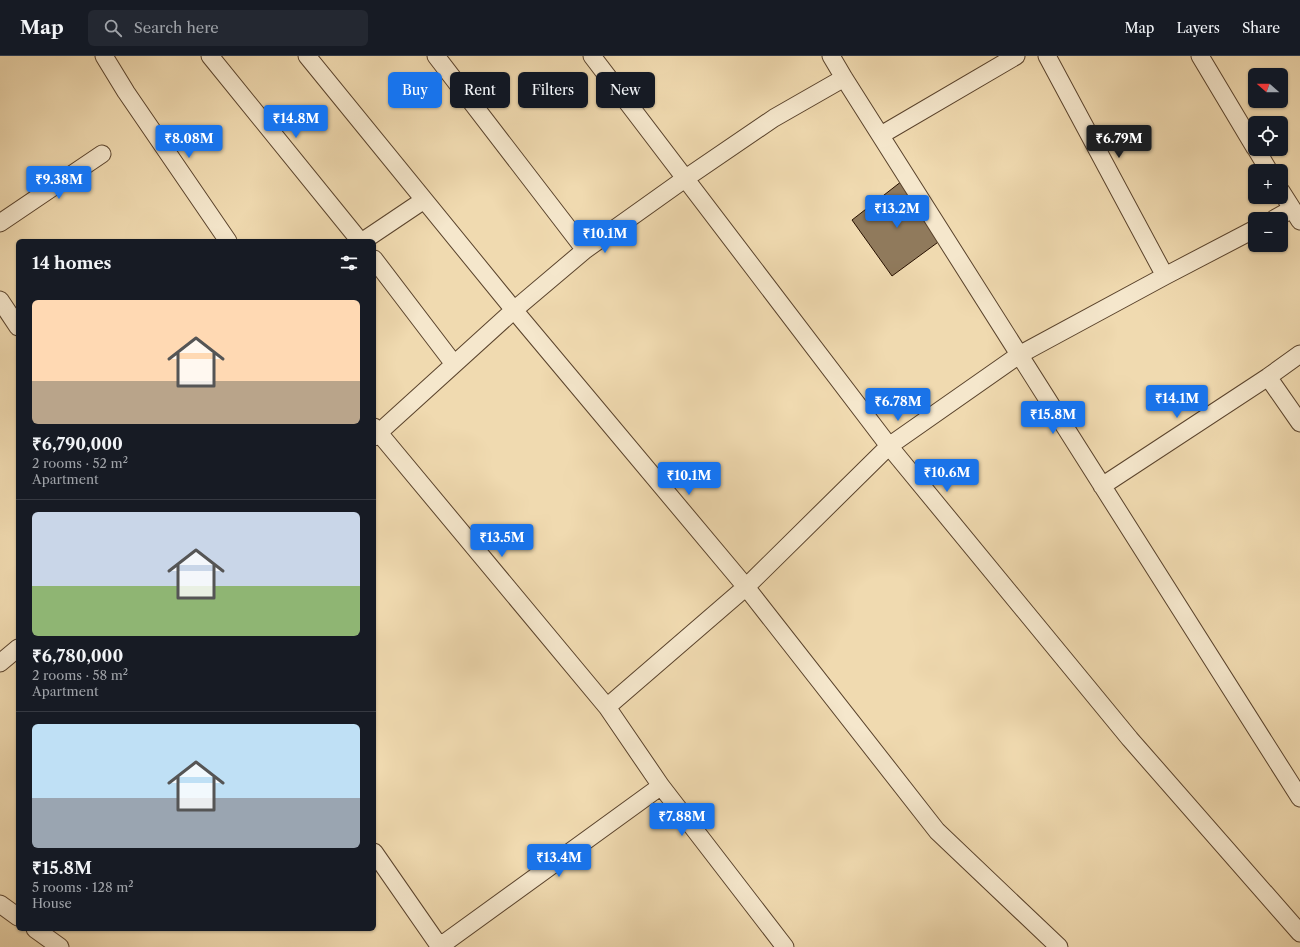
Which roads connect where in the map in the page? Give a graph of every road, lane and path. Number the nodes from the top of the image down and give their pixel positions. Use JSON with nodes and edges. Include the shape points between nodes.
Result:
{"nodes":[{"id":1,"x":104,"y":56,"type":"edge"},
{"id":2,"x":210,"y":56,"type":"edge"},
{"id":3,"x":307,"y":56,"type":"edge"},
{"id":4,"x":436,"y":56,"type":"edge"},
{"id":5,"x":592,"y":56,"type":"edge"},
{"id":6,"x":831,"y":56,"type":"edge"},
{"id":7,"x":1016,"y":56,"type":"edge"},
{"id":8,"x":1047,"y":56,"type":"edge"},
{"id":9,"x":1200,"y":56,"type":"edge"},
{"id":10,"x":844,"y":78,"type":"junction"},
{"id":11,"x":881,"y":135,"type":"junction"},
{"id":12,"x":1248,"y":136,"type":"edge"},
{"id":13,"x":102,"y":154,"type":"dead end"},
{"id":14,"x":686,"y":178,"type":"junction"},
{"id":15,"x":424,"y":200,"type":"junction"},
{"id":16,"x":1288,"y":202,"type":"edge"},
{"id":17,"x":1296,"y":215,"type":"edge"},
{"id":18,"x":0,"y":223,"type":"edge"},
{"id":19,"x":1248,"y":233,"type":"edge"},
{"id":20,"x":227,"y":239,"type":"edge"},
{"id":21,"x":358,"y":239,"type":"edge"},
{"id":22,"x":366,"y":239,"type":"edge"},
{"id":23,"x":585,"y":250,"type":"junction"},
{"id":24,"x":376,"y":262,"type":"edge"},
{"id":25,"x":1165,"y":276,"type":"junction"},
{"id":26,"x":0,"y":300,"type":"edge"},
{"id":27,"x":514,"y":310,"type":"junction"},
{"id":28,"x":16,"y":323,"type":"edge"},
{"id":29,"x":1300,"y":354,"type":"edge"},
{"id":30,"x":1019,"y":355,"type":"junction"},
{"id":31,"x":454,"y":364,"type":"junction"},
{"id":32,"x":1268,"y":377,"type":"junction"},
{"id":33,"x":1300,"y":423,"type":"edge"},
{"id":34,"x":376,"y":432,"type":"edge"},
{"id":35,"x":889,"y":446,"type":"junction"},
{"id":36,"x":1102,"y":486,"type":"junction"},
{"id":37,"x":746,"y":587,"type":"junction"},
{"id":38,"x":16,"y":650,"type":"edge"},
{"id":39,"x":0,"y":663,"type":"edge"},
{"id":40,"x":607,"y":707,"type":"junction"},
{"id":41,"x":661,"y":786,"type":"junction"},
{"id":42,"x":1300,"y":798,"type":"edge"},
{"id":43,"x":376,"y":855,"type":"edge"},
{"id":44,"x":0,"y":904,"type":"edge"},
{"id":45,"x":16,"y":916,"type":"edge"},
{"id":46,"x":38,"y":931,"type":"edge"},
{"id":47,"x":1300,"y":934,"type":"edge"},
{"id":48,"x":60,"y":947,"type":"edge"},
{"id":49,"x":439,"y":947,"type":"edge"},
{"id":50,"x":785,"y":947,"type":"edge"},
{"id":51,"x":1059,"y":947,"type":"edge"}],
"edges":[{"from":1,"to":20,"type":"street"},
{"from":2,"to":21,"type":"street"},
{"from":3,"to":15,"type":"street"},
{"from":4,"to":23,"type":"street"},
{"from":5,"to":14,"type":"street"},
{"from":6,"to":10,"type":"street"},
{"from":7,"to":11,"type":"street"},
{"from":8,"to":25,"type":"street"},
{"from":9,"to":12,"type":"street"},
{"from":10,"to":11,"type":"street"},
{"from":10,"to":14,"type":"street","via":[[774,118]]},
{"from":11,"to":30,"type":"street"},
{"from":13,"to":18,"type":"street"},
{"from":14,"to":23,"type":"street"},
{"from":14,"to":35,"type":"street"},
{"from":15,"to":22,"type":"street"},
{"from":15,"to":27,"type":"street"},
{"from":16,"to":17,"type":"street"},
{"from":19,"to":25,"type":"street"},
{"from":23,"to":27,"type":"street"},
{"from":24,"to":31,"type":"street"},
{"from":25,"to":30,"type":"street"},
{"from":26,"to":28,"type":"street"},
{"from":27,"to":31,"type":"street"},
{"from":27,"to":37,"type":"street"},
{"from":29,"to":32,"type":"street"},
{"from":30,"to":35,"type":"street"},
{"from":30,"to":36,"type":"street"},
{"from":31,"to":34,"type":"street"},
{"from":32,"to":33,"type":"street"},
{"from":32,"to":36,"type":"street"},
{"from":34,"to":40,"type":"street"},
{"from":35,"to":37,"type":"street"},
{"from":35,"to":47,"type":"street","via":[[1130,739]]},
{"from":36,"to":42,"type":"street"},
{"from":37,"to":40,"type":"street"},
{"from":37,"to":51,"type":"street","via":[[937,831]]},
{"from":38,"to":39,"type":"street"},
{"from":40,"to":41,"type":"street"},
{"from":41,"to":49,"type":"street"},
{"from":41,"to":50,"type":"street"},
{"from":43,"to":49,"type":"street"},
{"from":44,"to":45,"type":"street"},
{"from":46,"to":48,"type":"street"}]}
